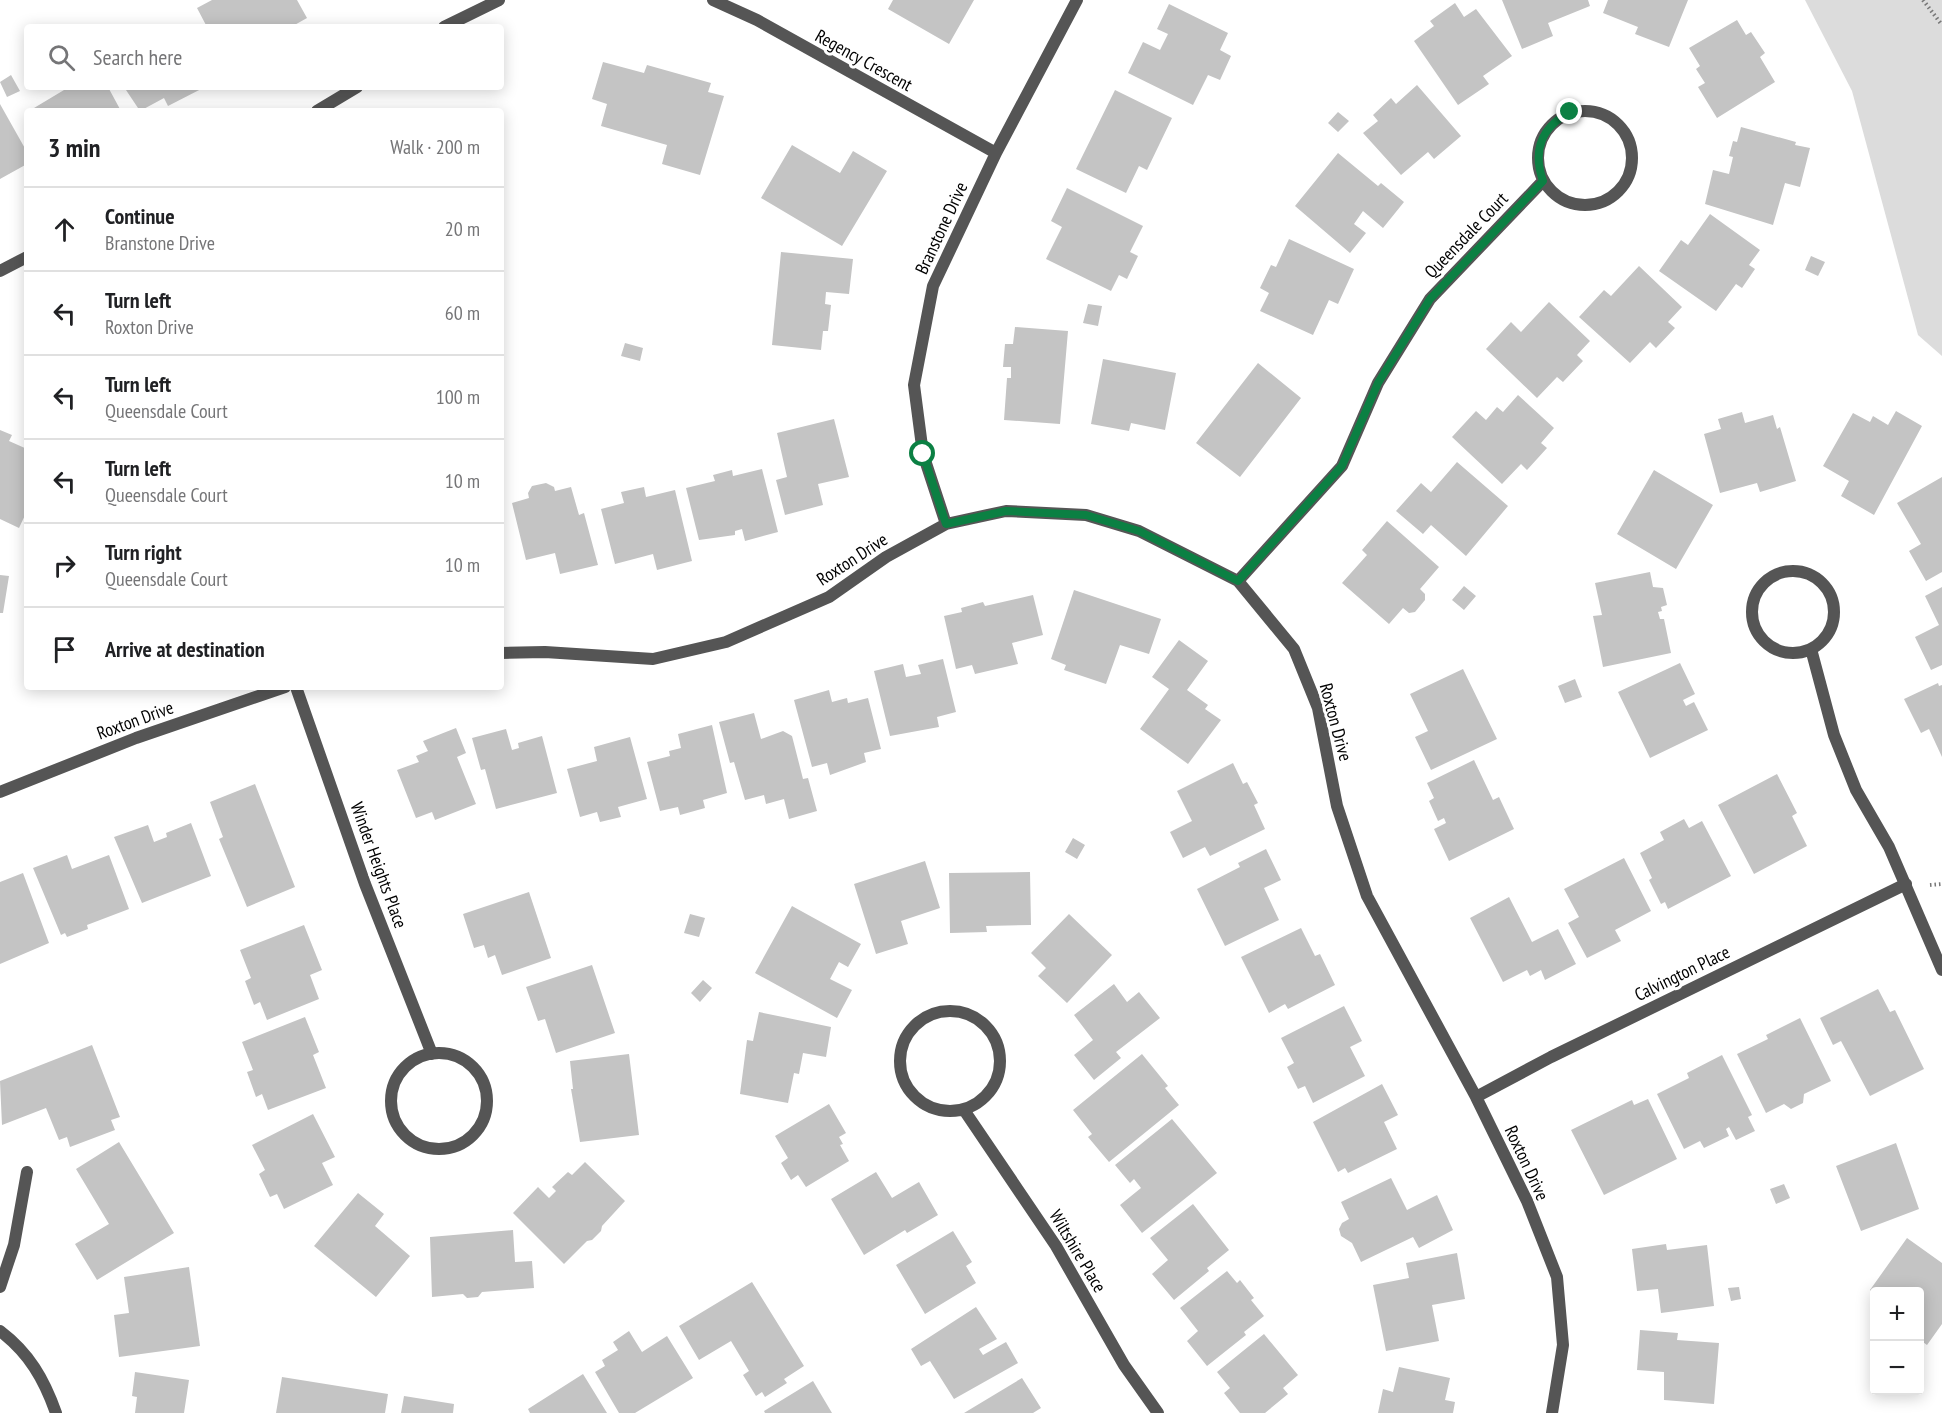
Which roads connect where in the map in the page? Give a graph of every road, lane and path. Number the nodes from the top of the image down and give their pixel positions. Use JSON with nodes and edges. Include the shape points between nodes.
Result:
{"nodes":[{"id":1,"x":499,"y":0,"type":"edge"},
{"id":2,"x":713,"y":0,"type":"edge"},
{"id":3,"x":1077,"y":0,"type":"edge"},
{"id":4,"x":1923,"y":0,"type":"edge"},
{"id":5,"x":450,"y":24,"type":"edge"},
{"id":6,"x":1942,"y":25,"type":"edge"},
{"id":7,"x":352,"y":90,"type":"edge"},
{"id":8,"x":321,"y":108,"type":"edge"},
{"id":9,"x":996,"y":153,"type":"junction"},
{"id":10,"x":1543,"y":181,"type":"junction"},
{"id":11,"x":24,"y":259,"type":"edge"},
{"id":12,"x":0,"y":271,"type":"edge"},
{"id":13,"x":946,"y":524,"type":"junction"},
{"id":14,"x":1238,"y":581,"type":"junction"},
{"id":15,"x":1811,"y":649,"type":"junction"},
{"id":16,"x":504,"y":653,"type":"edge"},
{"id":17,"x":276,"y":690,"type":"edge"},
{"id":18,"x":297,"y":690,"type":"edge"},
{"id":19,"x":0,"y":792,"type":"edge"},
{"id":20,"x":1905,"y":884,"type":"junction"},
{"id":21,"x":1942,"y":970,"type":"edge"},
{"id":22,"x":432,"y":1054,"type":"junction"},
{"id":23,"x":1476,"y":1097,"type":"junction"},
{"id":24,"x":964,"y":1110,"type":"junction"},
{"id":25,"x":27,"y":1172,"type":"dead end"},
{"id":26,"x":0,"y":1287,"type":"edge"},
{"id":27,"x":0,"y":1331,"type":"edge"},
{"id":28,"x":56,"y":1413,"type":"edge"},
{"id":29,"x":1158,"y":1413,"type":"edge"},
{"id":30,"x":1552,"y":1413,"type":"edge"}],
"edges":[{"from":1,"to":5,"type":"street"},
{"from":2,"to":9,"type":"street","name":"Regency Crescent"},
{"from":3,"to":9,"type":"street","name":"Branstone Drive"},
{"from":4,"to":6,"type":"path"},
{"from":7,"to":8,"type":"street"},
{"from":9,"to":13,"type":"street","name":"Branstone Drive","via":[[933,286],[914,385],[923,454]]},
{"from":10,"to":10,"type":"street","via":[[1551,192],[1575,205],[1605,201],[1618,192],[1632,168],[1628,137],[1612,118],[1595,111],[1570,112],[1556,120],[1540,139],[1538,166]]},
{"from":10,"to":14,"type":"street","name":"Queensdale Court","via":[[1430,299],[1378,383],[1342,466]]},
{"from":11,"to":12,"type":"street"},
{"from":13,"to":14,"type":"street","name":"Roxton Drive","via":[[1006,511],[1086,515],[1139,531]]},
{"from":13,"to":16,"type":"street","name":"Roxton Drive","via":[[886,557],[829,597],[726,642],[653,659]]},
{"from":14,"to":23,"type":"street","name":"Roxton Drive","via":[[1294,649],[1318,708],[1337,806],[1367,896]]},
{"from":15,"to":15,"type":"street","via":[[1827,636],[1833,622],[1830,592],[1821,581],[1804,572],[1783,572],[1766,580],[1753,602],[1758,635],[1773,648],[1787,653]]},
{"from":15,"to":20,"type":"street","via":[[1834,735],[1856,790]]},
{"from":17,"to":19,"type":"street","name":"Roxton Drive","via":[[136,738]]},
{"from":18,"to":22,"type":"street","name":"Winder Heights Place","via":[[365,884]]},
{"from":20,"to":21,"type":"street"},
{"from":20,"to":23,"type":"street","name":"Calvington Place"},
{"from":22,"to":22,"type":"street","via":[[416,1059],[403,1070],[394,1084],[393,1114],[406,1136],[419,1145],[432,1149],[454,1147],[476,1133],[484,1119],[486,1091],[480,1075],[468,1063],[447,1054]]},
{"from":23,"to":30,"type":"street","name":"Roxton Drive","via":[[1527,1201],[1557,1277],[1563,1345]]},
{"from":24,"to":24,"type":"street","via":[[988,1095],[996,1080],[999,1052],[984,1024],[958,1012],[939,1012],[924,1019],[904,1041],[902,1074],[920,1102],[944,1111]]},
{"from":24,"to":29,"type":"street","name":"Wiltshire Place","via":[[1056,1246],[1124,1365]]},
{"from":25,"to":26,"type":"street","via":[[14,1245]]},
{"from":27,"to":28,"type":"street","via":[[21,1347],[45,1382]]}]}
